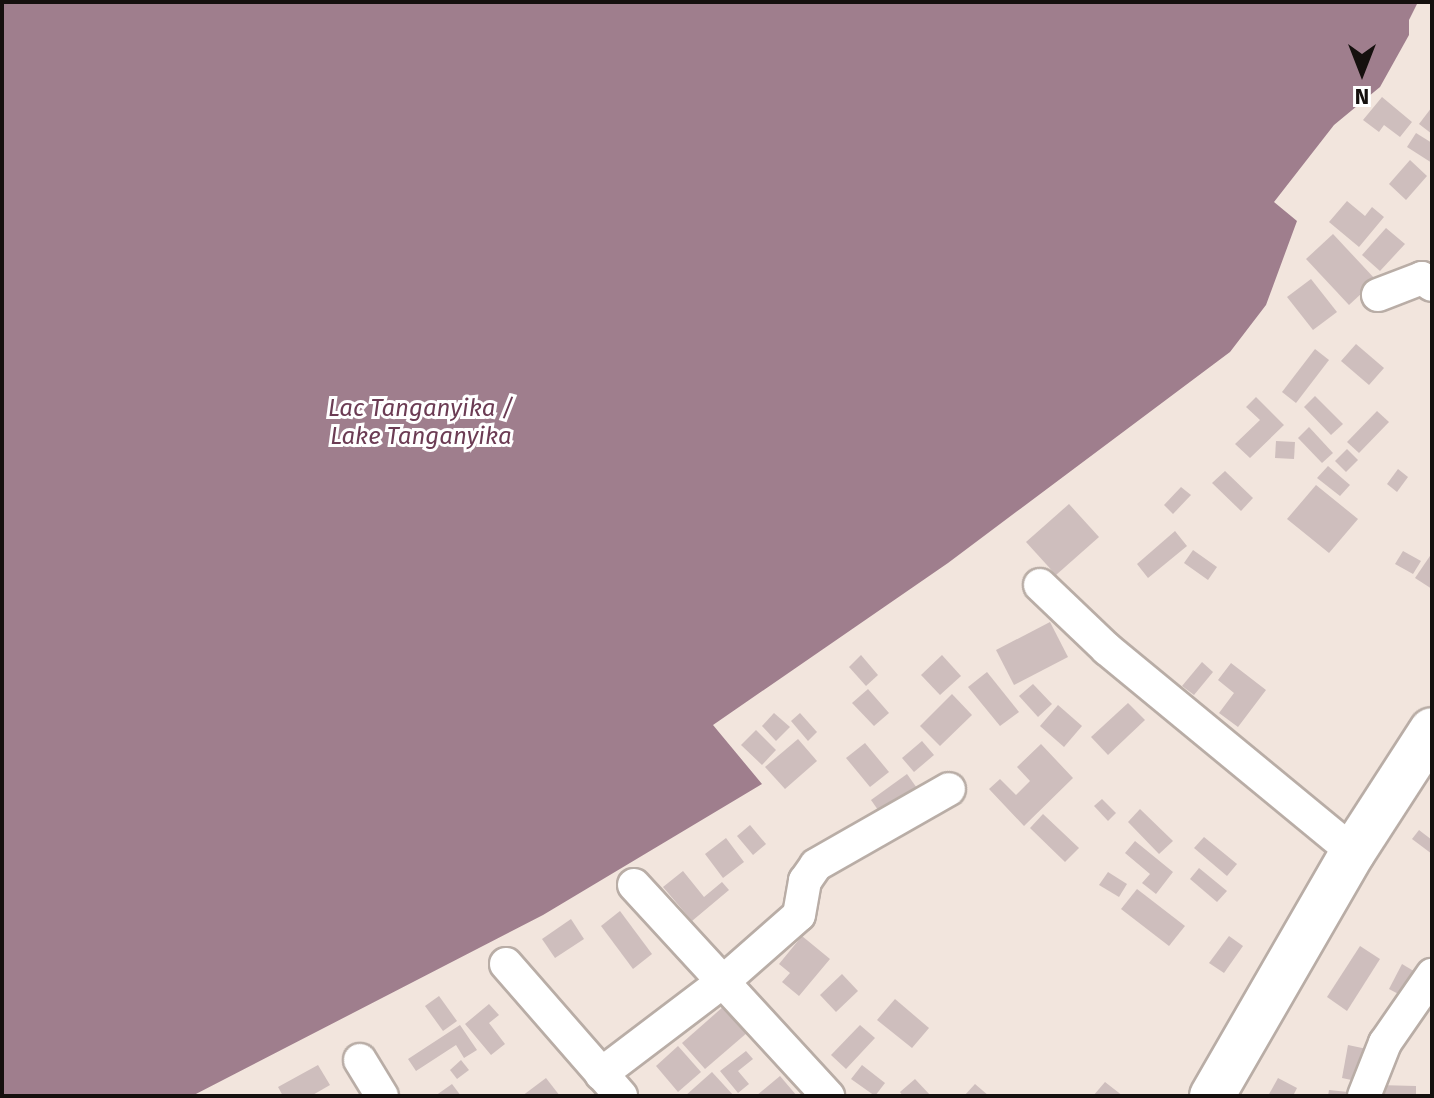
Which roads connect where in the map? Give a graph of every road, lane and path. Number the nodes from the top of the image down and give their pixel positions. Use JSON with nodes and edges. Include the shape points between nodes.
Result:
{"nodes":[{"id":1,"x":1432,"y":285,"type":"edge"},
{"id":2,"x":1378,"y":295,"type":"dead end"},
{"id":3,"x":1040,"y":585,"type":"dead end"},
{"id":4,"x":1432,"y":730,"type":"edge"},
{"id":5,"x":949,"y":789,"type":"dead end"},
{"id":6,"x":1353,"y":852,"type":"junction"},
{"id":7,"x":634,"y":885,"type":"dead end"},
{"id":8,"x":506,"y":964,"type":"dead end"},
{"id":9,"x":1432,"y":975,"type":"edge"},
{"id":10,"x":725,"y":980,"type":"junction"},
{"id":11,"x":360,"y":1060,"type":"dead end"},
{"id":12,"x":611,"y":1085,"type":"edge"},
{"id":13,"x":382,"y":1096,"type":"edge"},
{"id":14,"x":828,"y":1096,"type":"edge"},
{"id":15,"x":1212,"y":1096,"type":"edge"},
{"id":16,"x":1364,"y":1096,"type":"edge"}],
"edges":[{"from":1,"to":2,"type":"street","via":[[1422,278]]},
{"from":3,"to":6,"type":"street","via":[[1107,649]]},
{"from":4,"to":6,"type":"highway"},
{"from":5,"to":10,"type":"street","via":[[816,865],[805,881],[799,915]]},
{"from":6,"to":15,"type":"highway"},
{"from":7,"to":10,"type":"street"},
{"from":8,"to":12,"type":"street"},
{"from":9,"to":16,"type":"street","via":[[1385,1043]]},
{"from":10,"to":12,"type":"street"},
{"from":10,"to":14,"type":"street"},
{"from":11,"to":13,"type":"street"}]}
